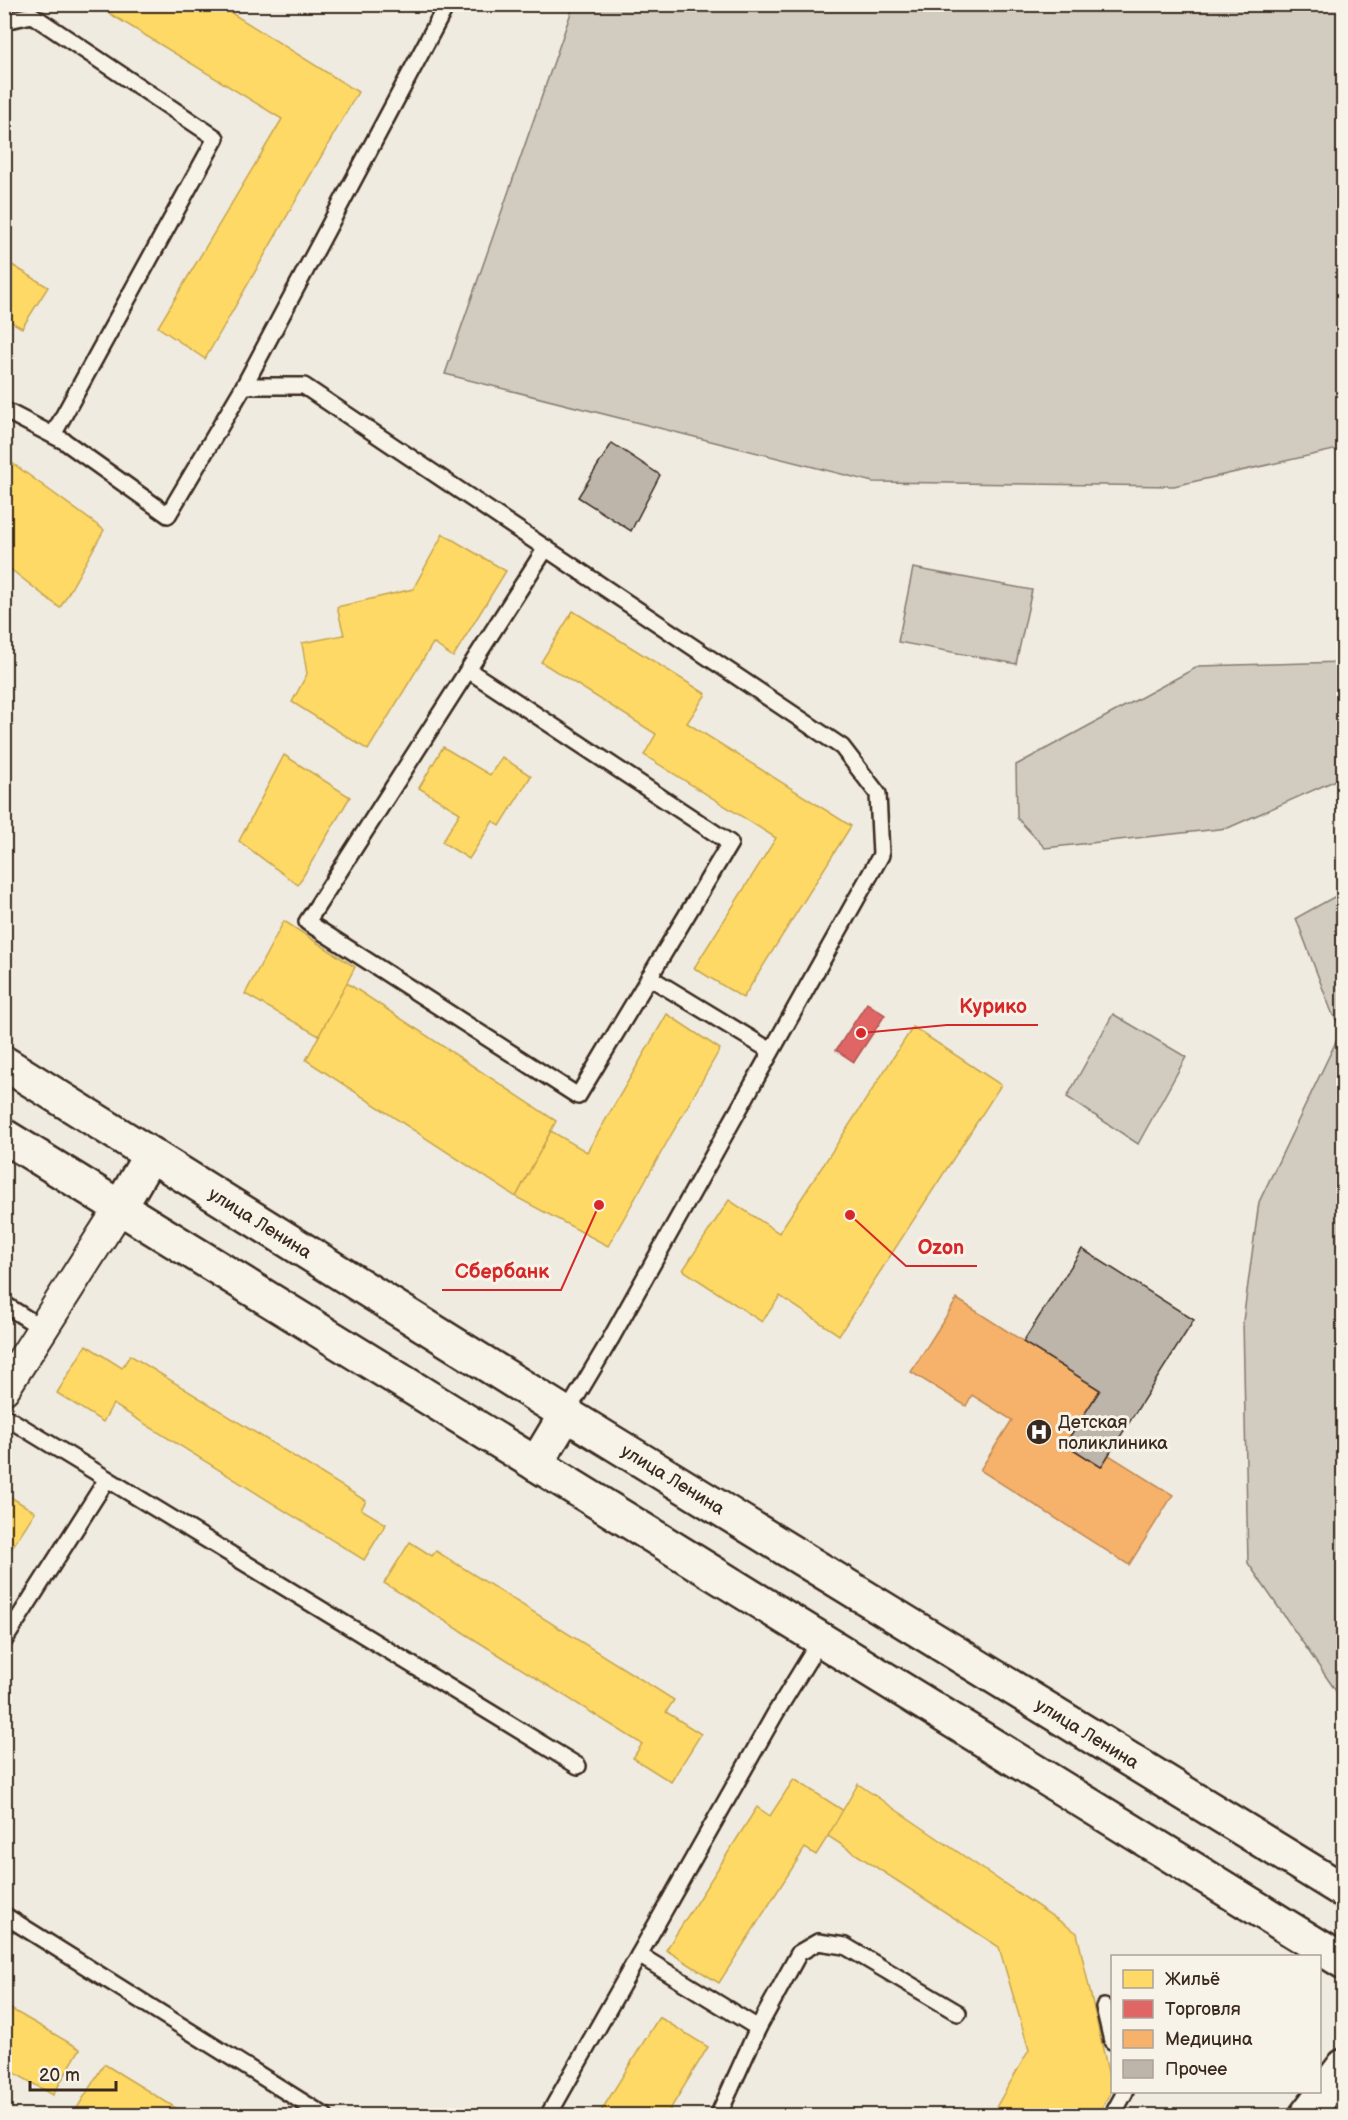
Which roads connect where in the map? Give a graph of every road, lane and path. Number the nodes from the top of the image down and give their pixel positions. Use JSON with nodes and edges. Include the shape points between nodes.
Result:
{"nodes":[{"id":1,"x":447,"y":4,"type":"edge"},
{"id":2,"x":4,"y":21,"type":"edge"},
{"id":3,"x":244,"y":386,"type":"junction"},
{"id":4,"x":4,"y":410,"type":"edge"},
{"id":5,"x":53,"y":435,"type":"junction"},
{"id":6,"x":546,"y":549,"type":"junction"},
{"id":7,"x":468,"y":670,"type":"junction"},
{"id":8,"x":650,"y":977,"type":"junction"},
{"id":9,"x":771,"y":1051,"type":"junction"},
{"id":10,"x":4,"y":1063,"type":"edge"},
{"id":11,"x":4,"y":1136,"type":"edge"},
{"id":12,"x":151,"y":1154,"type":"junction"},
{"id":13,"x":119,"y":1209,"type":"junction"},
{"id":14,"x":4,"y":1304,"type":"edge"},
{"id":15,"x":43,"y":1329,"type":"junction"},
{"id":16,"x":4,"y":1389,"type":"edge"},
{"id":17,"x":566,"y":1414,"type":"junction"},
{"id":18,"x":4,"y":1416,"type":"edge"},
{"id":19,"x":536,"y":1464,"type":"junction"},
{"id":20,"x":107,"y":1479,"type":"junction"},
{"id":21,"x":821,"y":1639,"type":"junction"},
{"id":22,"x":4,"y":1641,"type":"edge"},
{"id":23,"x":579,"y":1767,"type":"dead end"},
{"id":24,"x":1344,"y":1891,"type":"edge"},
{"id":25,"x":4,"y":1915,"type":"edge"},
{"id":26,"x":639,"y":1955,"type":"junction"},
{"id":27,"x":1344,"y":1962,"type":"edge"},
{"id":28,"x":1104,"y":2007,"type":"dead end"},
{"id":29,"x":958,"y":2013,"type":"dead end"},
{"id":30,"x":758,"y":2028,"type":"junction"},
{"id":31,"x":1111,"y":2033,"type":"edge"},
{"id":32,"x":1344,"y":2066,"type":"edge"},
{"id":33,"x":1124,"y":2093,"type":"edge"},
{"id":34,"x":325,"y":2115,"type":"edge"},
{"id":35,"x":548,"y":2115,"type":"edge"},
{"id":36,"x":718,"y":2115,"type":"edge"},
{"id":37,"x":1112,"y":2115,"type":"edge"},
{"id":38,"x":1306,"y":2115,"type":"edge"}],
"edges":[{"from":1,"to":3,"type":"lane"},
{"from":2,"to":5,"type":"lane","via":[[32,15],[216,138]]},
{"from":3,"to":5,"type":"lane","via":[[168,515]]},
{"from":3,"to":6,"type":"lane","via":[[304,386]]},
{"from":4,"to":5,"type":"lane"},
{"from":6,"to":7,"type":"lane"},
{"from":6,"to":9,"type":"lane","via":[[842,747],[878,794],[881,855]]},
{"from":7,"to":8,"type":"lane","via":[[730,843]]},
{"from":7,"to":8,"type":"lane","via":[[307,922],[578,1096]]},
{"from":8,"to":9,"type":"lane"},
{"from":9,"to":17,"type":"lane"},
{"from":10,"to":12,"type":"main road","name":"улица Ленина"},
{"from":11,"to":13,"type":"main road"},
{"from":12,"to":13,"type":"main road"},
{"from":12,"to":17,"type":"main road","name":"улица Ленина"},
{"from":13,"to":15,"type":"street"},
{"from":13,"to":19,"type":"main road"},
{"from":14,"to":15,"type":"lane"},
{"from":15,"to":16,"type":"street"},
{"from":17,"to":19,"type":"main road"},
{"from":17,"to":24,"type":"main road","name":"улица Ленина"},
{"from":18,"to":20,"type":"lane"},
{"from":19,"to":21,"type":"main road"},
{"from":20,"to":22,"type":"lane"},
{"from":20,"to":23,"type":"lane"},
{"from":21,"to":26,"type":"lane"},
{"from":21,"to":27,"type":"main road"},
{"from":25,"to":34,"type":"lane"},
{"from":26,"to":30,"type":"lane"},
{"from":26,"to":35,"type":"lane"},
{"from":28,"to":31,"type":"lane"},
{"from":29,"to":30,"type":"lane","via":[[845,1946],[819,1942],[799,1953]]},
{"from":30,"to":36,"type":"lane"},
{"from":32,"to":38,"type":"main road"},
{"from":33,"to":37,"type":"lane"}]}
